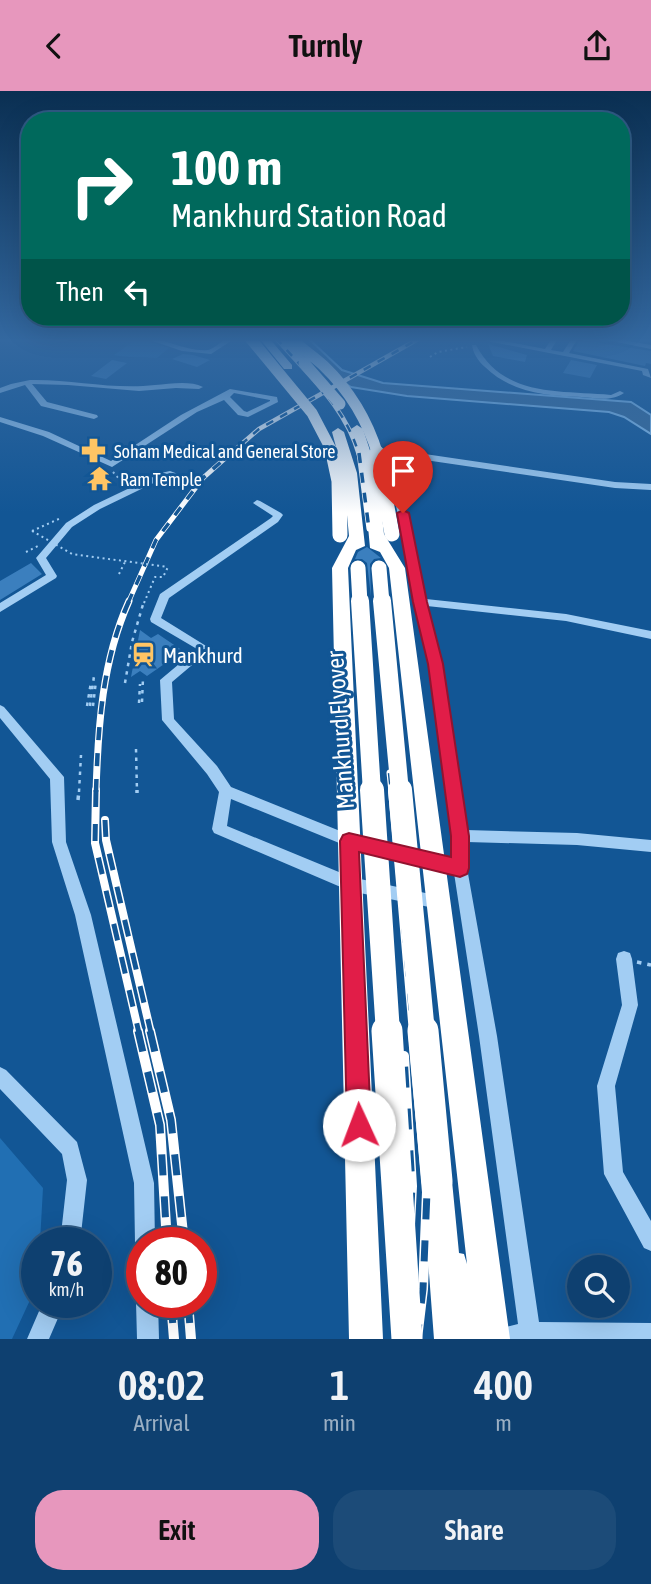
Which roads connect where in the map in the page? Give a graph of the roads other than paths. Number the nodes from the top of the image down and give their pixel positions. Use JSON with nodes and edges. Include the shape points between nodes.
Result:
{"nodes":[{"id":1,"x":38,"y":396,"type":"edge"},
{"id":2,"x":261,"y":396,"type":"edge"},
{"id":3,"x":298,"y":396,"type":"edge"},
{"id":4,"x":313,"y":396,"type":"edge"},
{"id":5,"x":333,"y":396,"type":"edge"},
{"id":6,"x":349,"y":396,"type":"edge"},
{"id":7,"x":226,"y":397,"type":"joint"},
{"id":8,"x":94,"y":417,"type":"dead end"},
{"id":9,"x":0,"y":419,"type":"edge"},
{"id":10,"x":0,"y":427,"type":"edge"},
{"id":11,"x":54,"y":439,"type":"junction"},
{"id":12,"x":192,"y":481,"type":"dead end"},
{"id":13,"x":651,"y":487,"type":"edge"},
{"id":14,"x":257,"y":503,"type":"dead end"},
{"id":15,"x":366,"y":535,"type":"junction"},
{"id":16,"x":369,"y":568,"type":"junction"},
{"id":17,"x":420,"y":602,"type":"junction"},
{"id":18,"x":0,"y":608,"type":"edge"},
{"id":19,"x":651,"y":635,"type":"edge"},
{"id":20,"x":0,"y":710,"type":"edge"},
{"id":21,"x":226,"y":791,"type":"junction"},
{"id":22,"x":460,"y":836,"type":"junction"},
{"id":23,"x":349,"y":841,"type":"junction"},
{"id":24,"x":651,"y":846,"type":"edge"},
{"id":25,"x":434,"y":861,"type":"junction"},
{"id":26,"x":460,"y":868,"type":"junction"},
{"id":27,"x":350,"y":884,"type":"junction"},
{"id":28,"x":439,"y":902,"type":"junction"},
{"id":29,"x":624,"y":960,"type":"dead end"},
{"id":30,"x":0,"y":1076,"type":"edge"},
{"id":31,"x":436,"y":1181,"type":"joint"},
{"id":32,"x":72,"y":1227,"type":"edge"},
{"id":33,"x":145,"y":1227,"type":"edge"},
{"id":34,"x":442,"y":1236,"type":"junction"},
{"id":35,"x":651,"y":1241,"type":"edge"},
{"id":36,"x":47,"y":1318,"type":"edge"},
{"id":37,"x":147,"y":1318,"type":"edge"},
{"id":38,"x":530,"y":1333,"type":"junction"},
{"id":39,"x":651,"y":1334,"type":"edge"},
{"id":40,"x":38,"y":1339,"type":"edge"},
{"id":41,"x":148,"y":1339,"type":"edge"},
{"id":42,"x":366,"y":1339,"type":"edge"},
{"id":43,"x":407,"y":1339,"type":"edge"},
{"id":44,"x":452,"y":1339,"type":"edge"},
{"id":45,"x":478,"y":1339,"type":"edge"},
{"id":46,"x":496,"y":1339,"type":"edge"}],
"edges":[{"from":1,"to":8,"type":"street","via":[[44,404]]},
{"from":2,"to":7,"type":"street","via":[[274,402],[248,415]]},
{"from":3,"to":15,"type":"highway","bridge":true,"via":[[324,434]]},
{"from":4,"to":15,"type":"highway","via":[[338,432]]},
{"from":5,"to":15,"type":"highway","bridge":true,"via":[[357,429],[370,471]]},
{"from":6,"to":15,"type":"highway","bridge":true,"via":[[374,436],[388,491]]},
{"from":7,"to":11,"type":"street","via":[[112,464]]},
{"from":9,"to":11,"type":"street"},
{"from":10,"to":11,"type":"street"},
{"from":12,"to":18,"type":"street","via":[[164,475],[69,525],[41,558],[52,576]]},
{"from":13,"to":17,"type":"street","via":[[387,450]]},
{"from":14,"to":21,"type":"street","via":[[274,511],[278,515],[275,520],[164,596],[155,619],[205,649],[166,680],[168,720]]},
{"from":15,"to":16,"type":"highway"},
{"from":15,"to":16,"type":"highway"},
{"from":16,"to":23,"type":"highway"},
{"from":16,"to":25,"type":"highway"},
{"from":16,"to":31,"type":"highway","bridge":true},
{"from":16,"to":43,"type":"highway","name":"Mankhurd Flyover","bridge":true},
{"from":17,"to":19,"type":"street","via":[[508,610]]},
{"from":17,"to":22,"type":"street","via":[[435,664]]},
{"from":20,"to":33,"type":"street","via":[[57,778],[59,842],[83,915],[144,1182]]},
{"from":21,"to":23,"type":"lane"},
{"from":21,"to":27,"type":"lane","via":[[219,829]]},
{"from":22,"to":24,"type":"street"},
{"from":22,"to":26,"type":"street"},
{"from":23,"to":25,"type":"lane"},
{"from":23,"to":27,"type":"highway"},
{"from":25,"to":26,"type":"street"},
{"from":25,"to":28,"type":"highway"},
{"from":26,"to":38,"type":"street"},
{"from":27,"to":28,"type":"street"},
{"from":27,"to":42,"type":"highway"},
{"from":28,"to":46,"type":"highway"},
{"from":29,"to":35,"type":"street","via":[[630,1005],[606,1086],[614,1174]]},
{"from":30,"to":32,"type":"street","via":[[70,1149],[77,1180]]},
{"from":31,"to":34,"type":"highway"},
{"from":34,"to":44,"type":"highway"},
{"from":34,"to":45,"type":"highway"},
{"from":36,"to":40,"type":"street"},
{"from":37,"to":41,"type":"street"},
{"from":38,"to":39,"type":"street"},
{"from":38,"to":46,"type":"street"}]}
